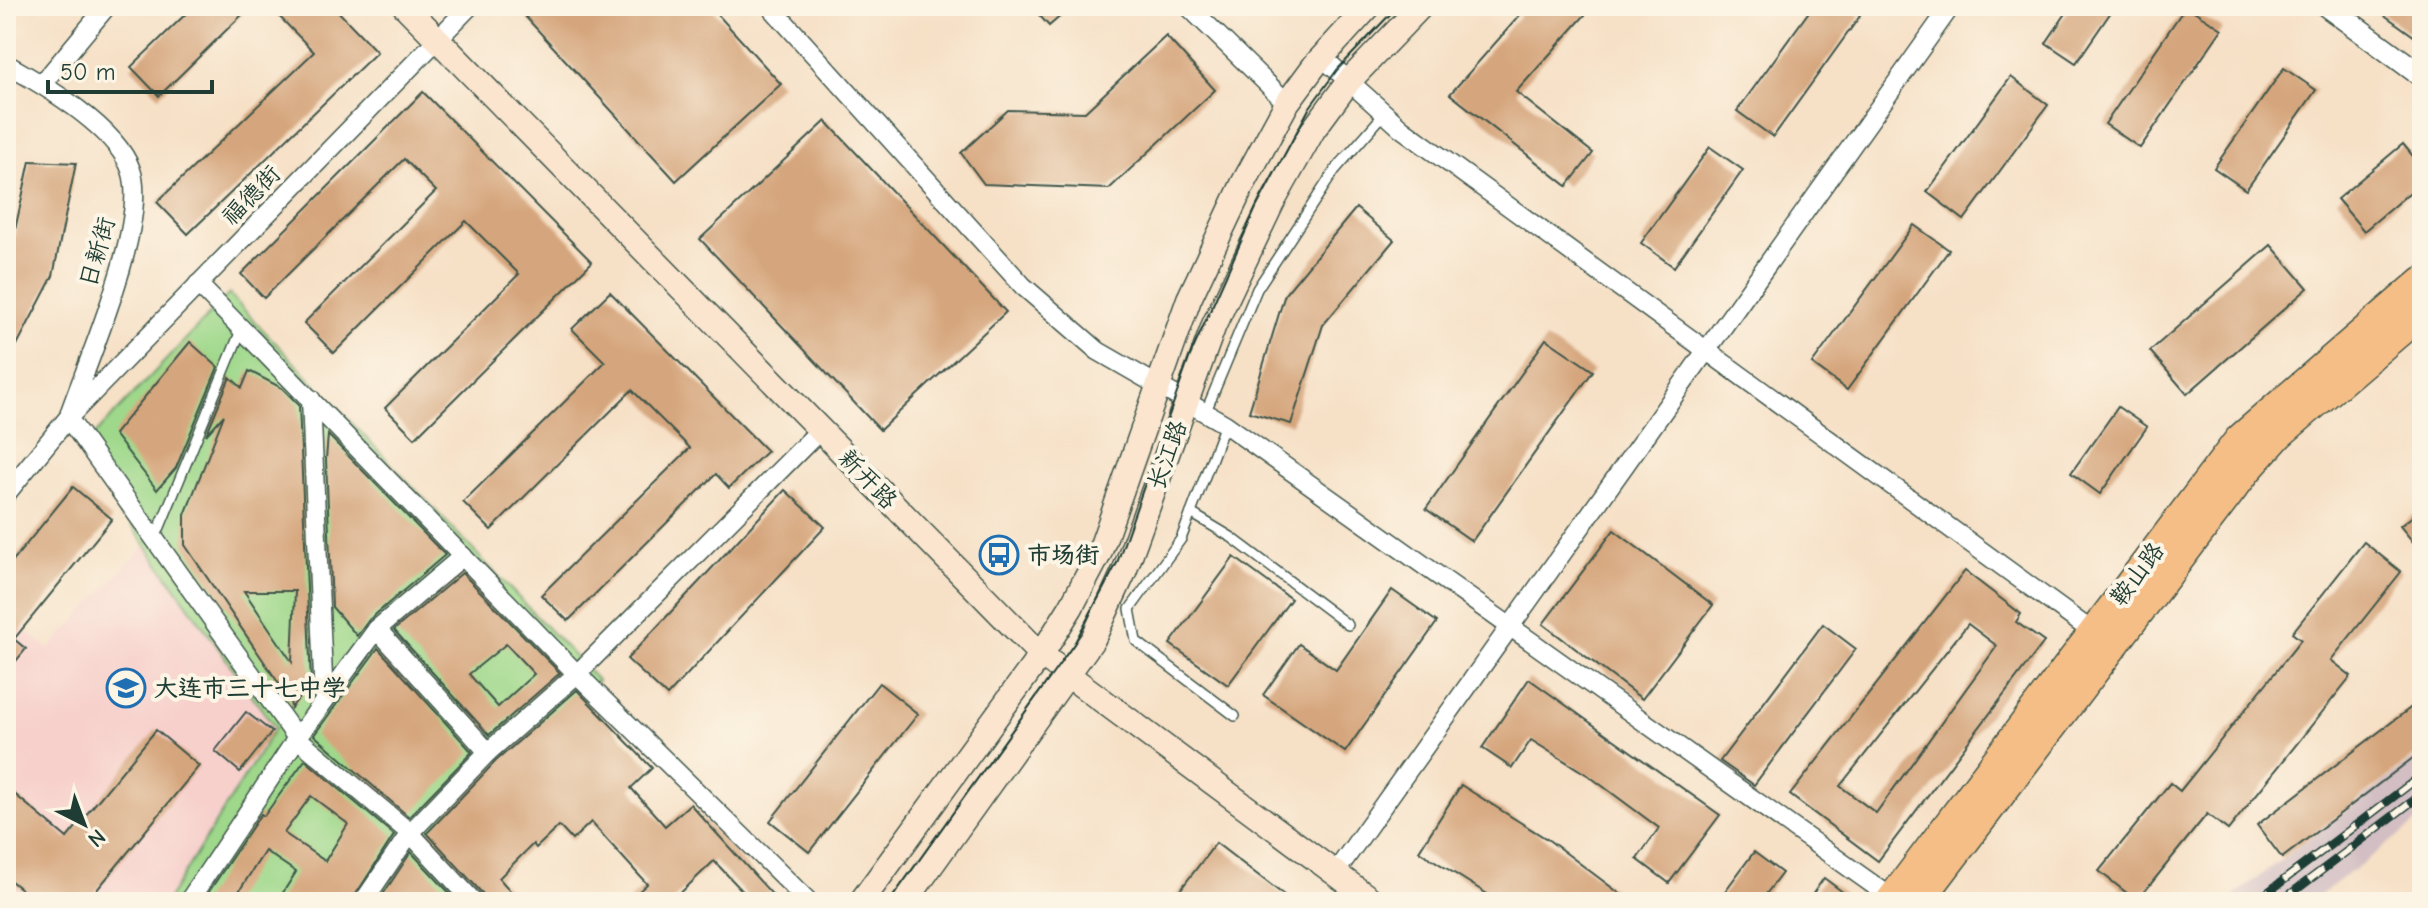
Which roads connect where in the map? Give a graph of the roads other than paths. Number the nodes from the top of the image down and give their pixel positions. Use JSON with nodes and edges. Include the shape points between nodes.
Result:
{"nodes":[{"id":1,"x":107,"y":6,"type":"edge"},
{"id":2,"x":405,"y":6,"type":"edge"},
{"id":3,"x":470,"y":6,"type":"edge"},
{"id":4,"x":770,"y":6,"type":"edge"},
{"id":5,"x":1188,"y":6,"type":"edge"},
{"id":6,"x":1369,"y":6,"type":"edge"},
{"id":7,"x":1421,"y":6,"type":"edge"},
{"id":8,"x":1951,"y":6,"type":"edge"},
{"id":9,"x":2327,"y":6,"type":"edge"},
{"id":10,"x":436,"y":39,"type":"junction"},
{"id":11,"x":1322,"y":57,"type":"junction"},
{"id":12,"x":6,"y":64,"type":"edge"},
{"id":13,"x":2422,"y":76,"type":"edge"},
{"id":14,"x":1349,"y":81,"type":"junction"},
{"id":15,"x":42,"y":84,"type":"junction"},
{"id":16,"x":1287,"y":103,"type":"junction"},
{"id":17,"x":1385,"y":113,"type":"junction"},
{"id":18,"x":2422,"y":281,"type":"edge"},
{"id":19,"x":198,"y":284,"type":"junction"},
{"id":20,"x":2422,"y":313,"type":"edge"},
{"id":21,"x":242,"y":328,"type":"junction"},
{"id":22,"x":1706,"y":351,"type":"junction"},
{"id":23,"x":1157,"y":383,"type":"junction"},
{"id":24,"x":311,"y":399,"type":"junction"},
{"id":25,"x":1196,"y":405,"type":"junction"},
{"id":26,"x":68,"y":418,"type":"junction"},
{"id":27,"x":1225,"y":424,"type":"junction"},
{"id":28,"x":820,"y":430,"type":"junction"},
{"id":29,"x":6,"y":494,"type":"edge"},
{"id":30,"x":1191,"y":513,"type":"junction"},
{"id":31,"x":155,"y":540,"type":"junction"},
{"id":32,"x":463,"y":556,"type":"junction"},
{"id":33,"x":1348,"y":625,"type":"dead end"},
{"id":34,"x":1510,"y":628,"type":"junction"},
{"id":35,"x":377,"y":629,"type":"junction"},
{"id":36,"x":2103,"y":640,"type":"junction"},
{"id":37,"x":1041,"y":655,"type":"junction"},
{"id":38,"x":577,"y":674,"type":"junction"},
{"id":39,"x":1069,"y":677,"type":"junction"},
{"id":40,"x":324,"y":701,"type":"junction"},
{"id":41,"x":1235,"y":716,"type":"dead end"},
{"id":42,"x":297,"y":738,"type":"junction"},
{"id":43,"x":488,"y":752,"type":"junction"},
{"id":44,"x":410,"y":833,"type":"junction"},
{"id":45,"x":1335,"y":873,"type":"junction"},
{"id":46,"x":1900,"y":901,"type":"edge"},
{"id":47,"x":188,"y":902,"type":"edge"},
{"id":48,"x":363,"y":902,"type":"edge"},
{"id":49,"x":474,"y":902,"type":"edge"},
{"id":50,"x":809,"y":902,"type":"edge"},
{"id":51,"x":861,"y":902,"type":"edge"},
{"id":52,"x":905,"y":902,"type":"edge"},
{"id":53,"x":1374,"y":902,"type":"edge"}],
"edges":[{"from":1,"to":15,"type":"street"},
{"from":2,"to":10,"type":"main road","name":"新开路"},
{"from":3,"to":10,"type":"street","name":"福德街"},
{"from":4,"to":23,"type":"street","via":[[1023,286],[1098,351]]},
{"from":5,"to":16,"type":"street"},
{"from":6,"to":11,"type":"main road","name":"长江路"},
{"from":7,"to":14,"type":"main road","name":"长江路"},
{"from":8,"to":22,"type":"street"},
{"from":9,"to":13,"type":"street"},
{"from":10,"to":19,"type":"street","name":"福德街"},
{"from":10,"to":28,"type":"main road","name":"新开路"},
{"from":11,"to":14,"type":"street"},
{"from":11,"to":16,"type":"main road","name":"长江路"},
{"from":12,"to":15,"type":"street","name":"日新街"},
{"from":14,"to":17,"type":"street"},
{"from":14,"to":25,"type":"main road","name":"长江路","via":[[1313,130],[1214,325]]},
{"from":15,"to":26,"type":"street","name":"日新街","via":[[91,121],[132,171],[133,228]]},
{"from":16,"to":23,"type":"main road","name":"长江路","via":[[1210,251]]},
{"from":17,"to":22,"type":"street"},
{"from":17,"to":25,"type":"lane","via":[[1335,170],[1257,289]]},
{"from":18,"to":36,"type":"main road","name":"鞍山路","via":[[2239,439]]},
{"from":19,"to":21,"type":"street"},
{"from":19,"to":26,"type":"street","name":"福德街"},
{"from":20,"to":36,"type":"main road","name":"鞍山路","via":[[2280,434]]},
{"from":21,"to":24,"type":"street"},
{"from":21,"to":31,"type":"lane"},
{"from":22,"to":34,"type":"street"},
{"from":22,"to":36,"type":"street"},
{"from":23,"to":25,"type":"street"},
{"from":23,"to":37,"type":"main road","name":"长江路","via":[[1099,554]]},
{"from":24,"to":32,"type":"street"},
{"from":24,"to":40,"type":"street"},
{"from":25,"to":27,"type":"street"},
{"from":25,"to":39,"type":"main road","name":"长江路","via":[[1115,593]]},
{"from":26,"to":29,"type":"street","name":"福德街"},
{"from":26,"to":31,"type":"street"},
{"from":27,"to":30,"type":"lane"},
{"from":27,"to":34,"type":"street"},
{"from":28,"to":37,"type":"main road","name":"新开路"},
{"from":28,"to":38,"type":"street"},
{"from":30,"to":33,"type":"lane"},
{"from":30,"to":41,"type":"lane","via":[[1181,539],[1130,609],[1136,641]]},
{"from":31,"to":42,"type":"street"},
{"from":32,"to":35,"type":"street"},
{"from":32,"to":38,"type":"street"},
{"from":34,"to":45,"type":"street"},
{"from":34,"to":46,"type":"street"},
{"from":35,"to":40,"type":"street"},
{"from":35,"to":43,"type":"street"},
{"from":36,"to":46,"type":"main road","name":"鞍山路"},
{"from":37,"to":39,"type":"main road","name":"新开路"},
{"from":37,"to":51,"type":"main road","name":"长江路"},
{"from":38,"to":43,"type":"street"},
{"from":38,"to":50,"type":"street"},
{"from":39,"to":45,"type":"main road","name":"新开路"},
{"from":39,"to":52,"type":"main road","name":"长江路"},
{"from":40,"to":42,"type":"street"},
{"from":42,"to":44,"type":"street"},
{"from":42,"to":47,"type":"street"},
{"from":43,"to":44,"type":"street"},
{"from":44,"to":48,"type":"street"},
{"from":44,"to":49,"type":"street"},
{"from":45,"to":53,"type":"main road","name":"新开路"}]}
